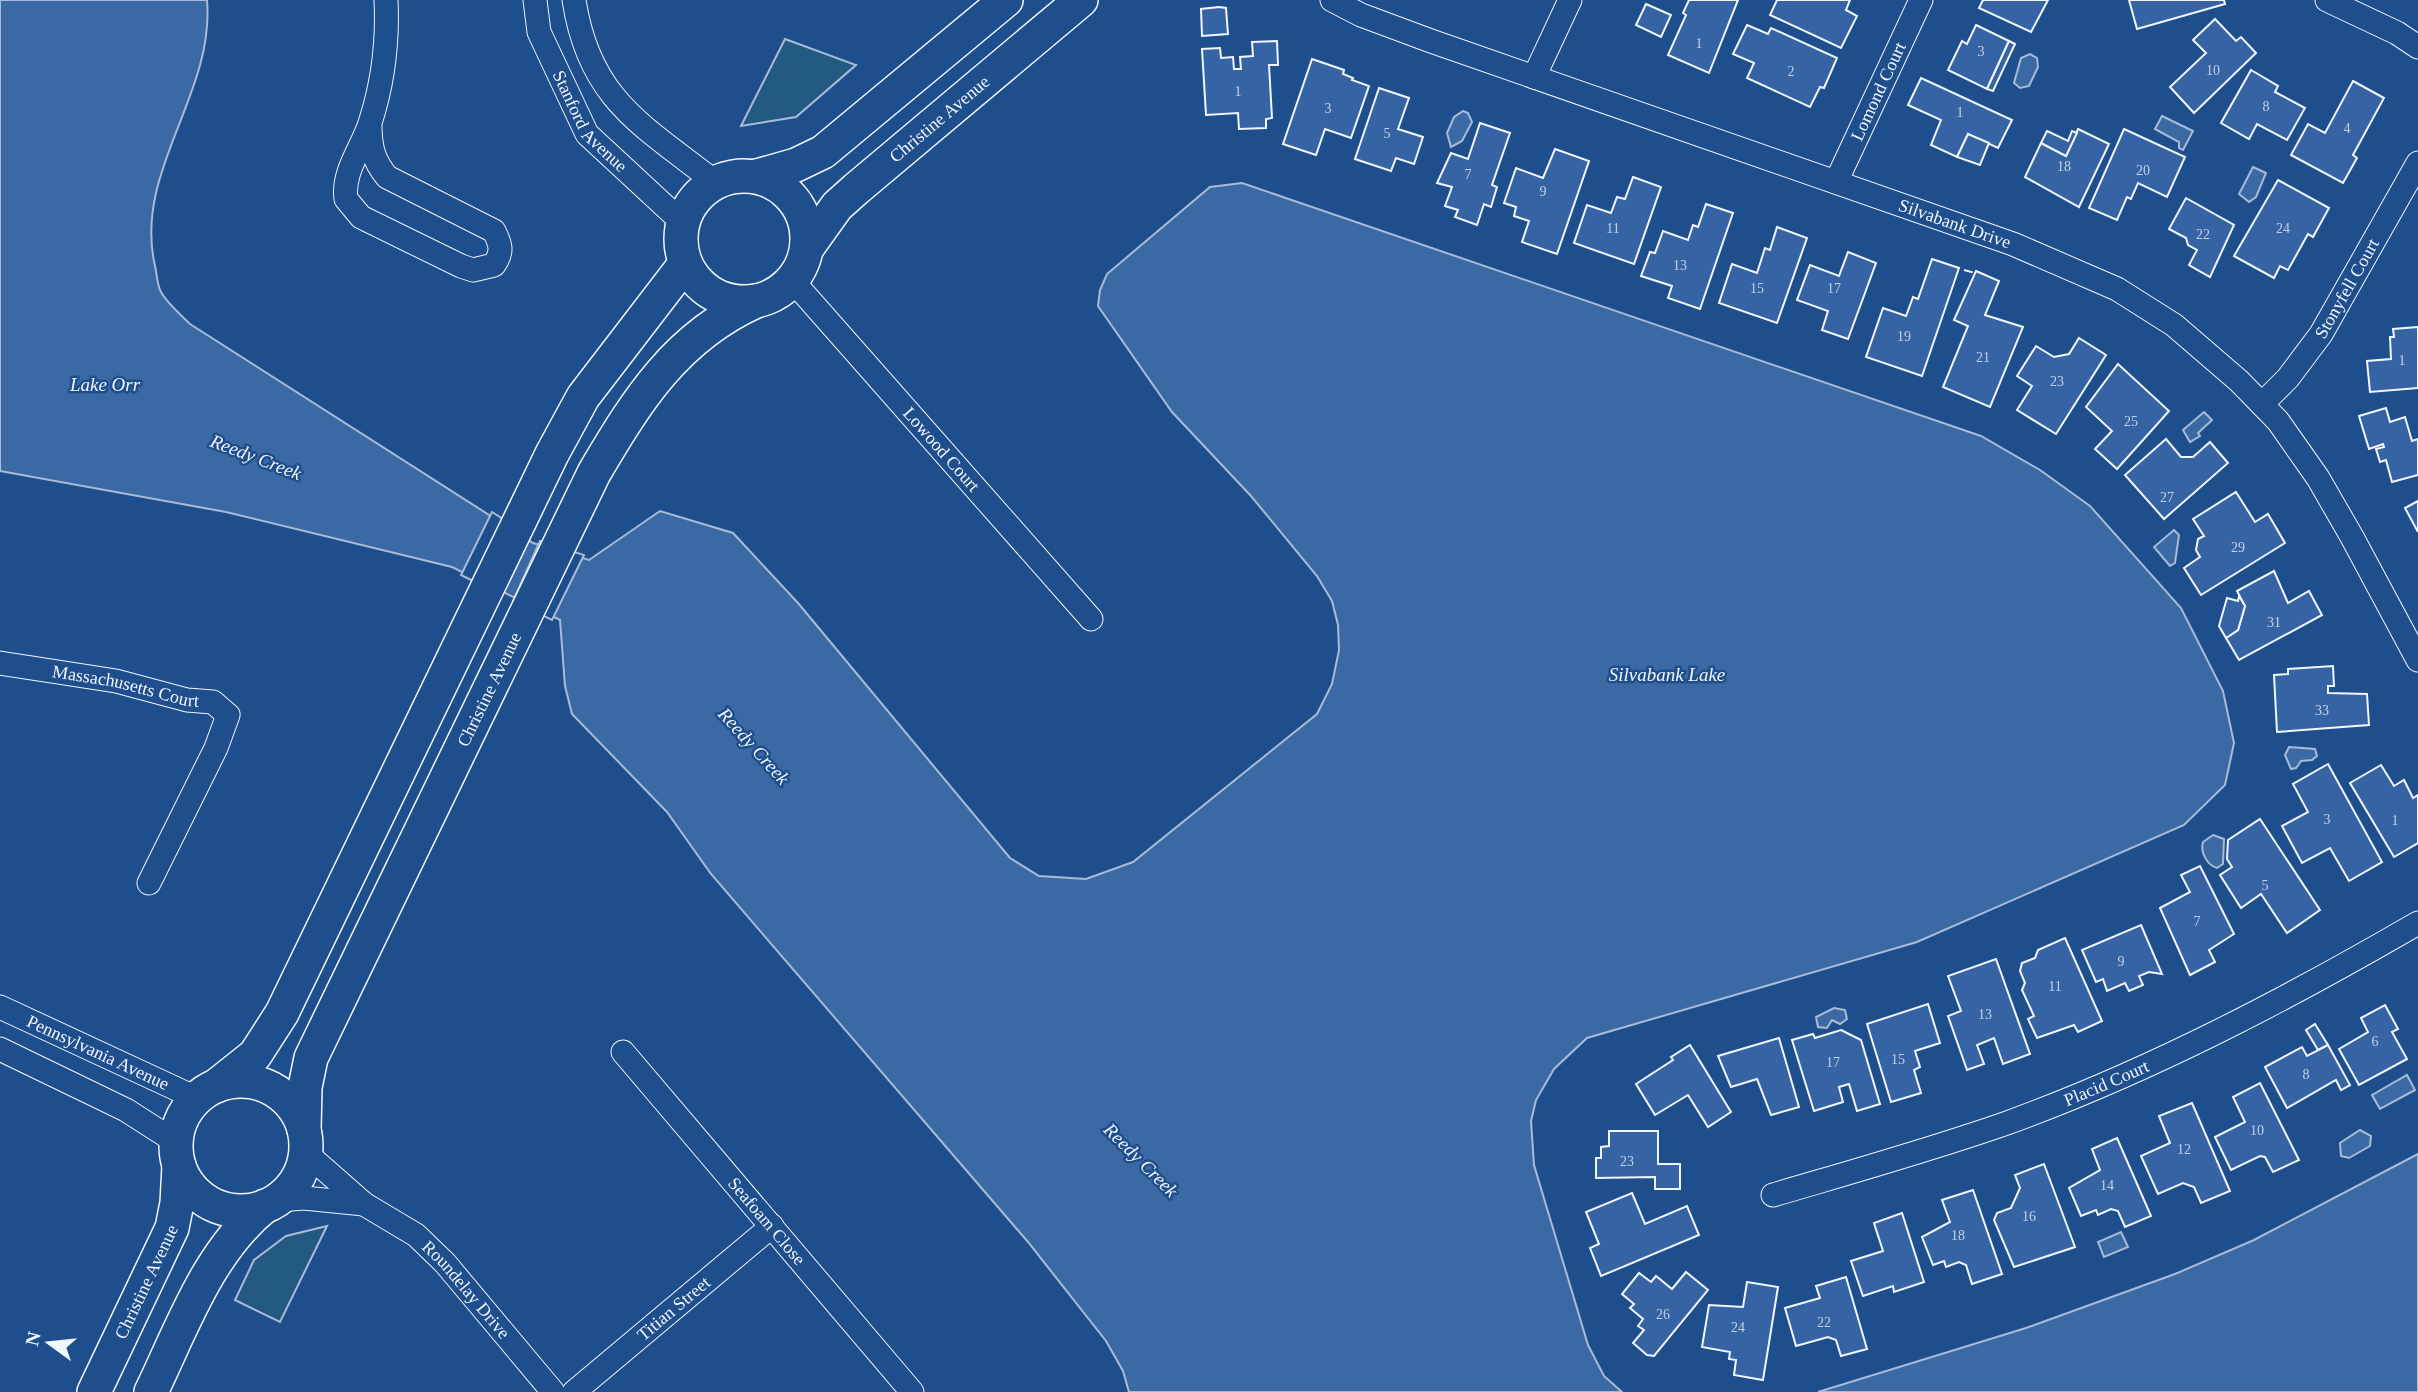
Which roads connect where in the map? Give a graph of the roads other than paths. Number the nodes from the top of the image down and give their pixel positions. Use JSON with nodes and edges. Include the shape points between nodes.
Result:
{"nodes":[{"id":1,"x":386,"y":0,"type":"edge"},
{"id":2,"x":535,"y":0,"type":"edge"},
{"id":3,"x":573,"y":0,"type":"edge"},
{"id":4,"x":1006,"y":0,"type":"edge"},
{"id":5,"x":1082,"y":0,"type":"edge"},
{"id":6,"x":1332,"y":0,"type":"edge"},
{"id":7,"x":1570,"y":0,"type":"edge"},
{"id":8,"x":1921,"y":0,"type":"edge"},
{"id":9,"x":2327,"y":0,"type":"edge"},
{"id":10,"x":2418,"y":47,"type":"edge"},
{"id":11,"x":1534,"y":77,"type":"junction"},
{"id":12,"x":368,"y":130,"type":"junction"},
{"id":13,"x":2416,"y":171,"type":"edge"},
{"id":14,"x":757,"y":176,"type":"junction"},
{"id":15,"x":715,"y":182,"type":"junction"},
{"id":16,"x":1836,"y":182,"type":"junction"},
{"id":17,"x":682,"y":222,"type":"junction"},
{"id":18,"x":807,"y":248,"type":"junction"},
{"id":19,"x":685,"y":264,"type":"junction"},
{"id":20,"x":792,"y":280,"type":"junction"},
{"id":21,"x":756,"y":301,"type":"junction"},
{"id":22,"x":2262,"y":404,"type":"junction"},
{"id":23,"x":1091,"y":619,"type":"dead end"},
{"id":24,"x":2418,"y":658,"type":"edge"},
{"id":25,"x":0,"y":663,"type":"edge"},
{"id":26,"x":149,"y":883,"type":"dead end"},
{"id":27,"x":2418,"y":923,"type":"edge"},
{"id":28,"x":0,"y":1007,"type":"edge"},
{"id":29,"x":0,"y":1049,"type":"edge"},
{"id":30,"x":624,"y":1052,"type":"dead end"},
{"id":31,"x":206,"y":1092,"type":"junction"},
{"id":32,"x":304,"y":1141,"type":"junction"},
{"id":33,"x":177,"y":1154,"type":"junction"},
{"id":34,"x":1773,"y":1195,"type":"dead end"},
{"id":35,"x":271,"y":1203,"type":"junction"},
{"id":36,"x":364,"y":1204,"type":"junction"},
{"id":37,"x":772,"y":1226,"type":"junction"},
{"id":38,"x":94,"y":1392,"type":"edge"},
{"id":39,"x":151,"y":1392,"type":"edge"},
{"id":40,"x":553,"y":1392,"type":"edge"},
{"id":41,"x":574,"y":1392,"type":"edge"},
{"id":42,"x":912,"y":1392,"type":"edge"}],
"edges":[{"from":1,"to":12,"type":"street","via":[[386,51]]},
{"from":2,"to":17,"type":"street","name":"Stanford Avenue","via":[[539,32],[587,134]]},
{"from":3,"to":15,"type":"street","name":"Stanford Avenue","via":[[596,76],[628,113]]},
{"from":4,"to":14,"type":"main road","via":[[823,152]]},
{"from":5,"to":18,"type":"main road","name":"Christine Avenue","via":[[837,206]]},
{"from":6,"to":11,"type":"street","name":"Silvabank Drive","via":[[1372,19]]},
{"from":7,"to":11,"type":"street"},
{"from":8,"to":16,"type":"street","name":"Lomond Court"},
{"from":9,"to":10,"type":"street"},
{"from":11,"to":16,"type":"street","name":"Silvabank Drive"},
{"from":12,"to":12,"type":"street","via":[[376,164],[387,177],[494,231],[501,244],[494,265],[473,270],[461,266],[351,209],[344,189]]},
{"from":13,"to":22,"type":"street","name":"Stonyfell Court","via":[[2321,334]]},
{"from":14,"to":15,"type":"main road","via":[[732,176]]},
{"from":14,"to":18,"type":"main road","via":[[785,190],[799,206],[807,226]]},
{"from":15,"to":17,"type":"main road","via":[[701,192]]},
{"from":16,"to":22,"type":"street","name":"Silvabank Drive","via":[[2013,244],[2115,288],[2174,325]]},
{"from":17,"to":19,"type":"main road"},
{"from":18,"to":20,"type":"main road"},
{"from":19,"to":21,"type":"main road","via":[[697,282],[714,295],[734,302]]},
{"from":19,"to":31,"type":"main road","via":[[583,397],[282,1013],[255,1055]]},
{"from":20,"to":21,"type":"main road","via":[[776,294]]},
{"from":20,"to":23,"type":"street","name":"Lowood Court"},
{"from":21,"to":32,"type":"main road","name":"Christine Avenue","via":[[723,316],[675,355],[625,419],[564,532],[311,1058],[305,1087]]},
{"from":22,"to":24,"type":"street","name":"Silvabank Drive","via":[[2318,478]]},
{"from":25,"to":26,"type":"street","name":"Massachusetts Court","via":[[213,702],[228,715]]},
{"from":27,"to":34,"type":"street","name":"Placid Court","via":[[2242,1020],[2076,1096],[2006,1123]]},
{"from":28,"to":31,"type":"street","name":"Pennsylvania Avenue"},
{"from":29,"to":33,"type":"street","via":[[126,1110]]},
{"from":30,"to":37,"type":"street","name":"Seafoam Close"},
{"from":31,"to":32,"type":"main road","via":[[237,1080],[259,1083],[279,1093],[295,1109]]},
{"from":31,"to":33,"type":"main road","via":[[185,1111]]},
{"from":32,"to":35,"type":"main road","via":[[301,1171],[291,1187]]},
{"from":32,"to":36,"type":"street","name":"Roundelay Drive"},
{"from":33,"to":35,"type":"main road","via":[[189,1185],[204,1200],[234,1210]]},
{"from":33,"to":38,"type":"main road","name":"Christine Avenue","via":[[172,1228]]},
{"from":35,"to":36,"type":"street","name":"Roundelay Drive","via":[[304,1198]]},
{"from":35,"to":39,"type":"main road","via":[[248,1220],[218,1257]]},
{"from":36,"to":40,"type":"street","name":"Roundelay Drive","via":[[416,1235],[445,1263]]},
{"from":37,"to":41,"type":"street","name":"Titian Street"},
{"from":37,"to":42,"type":"street","name":"Seafoam Close"}]}
